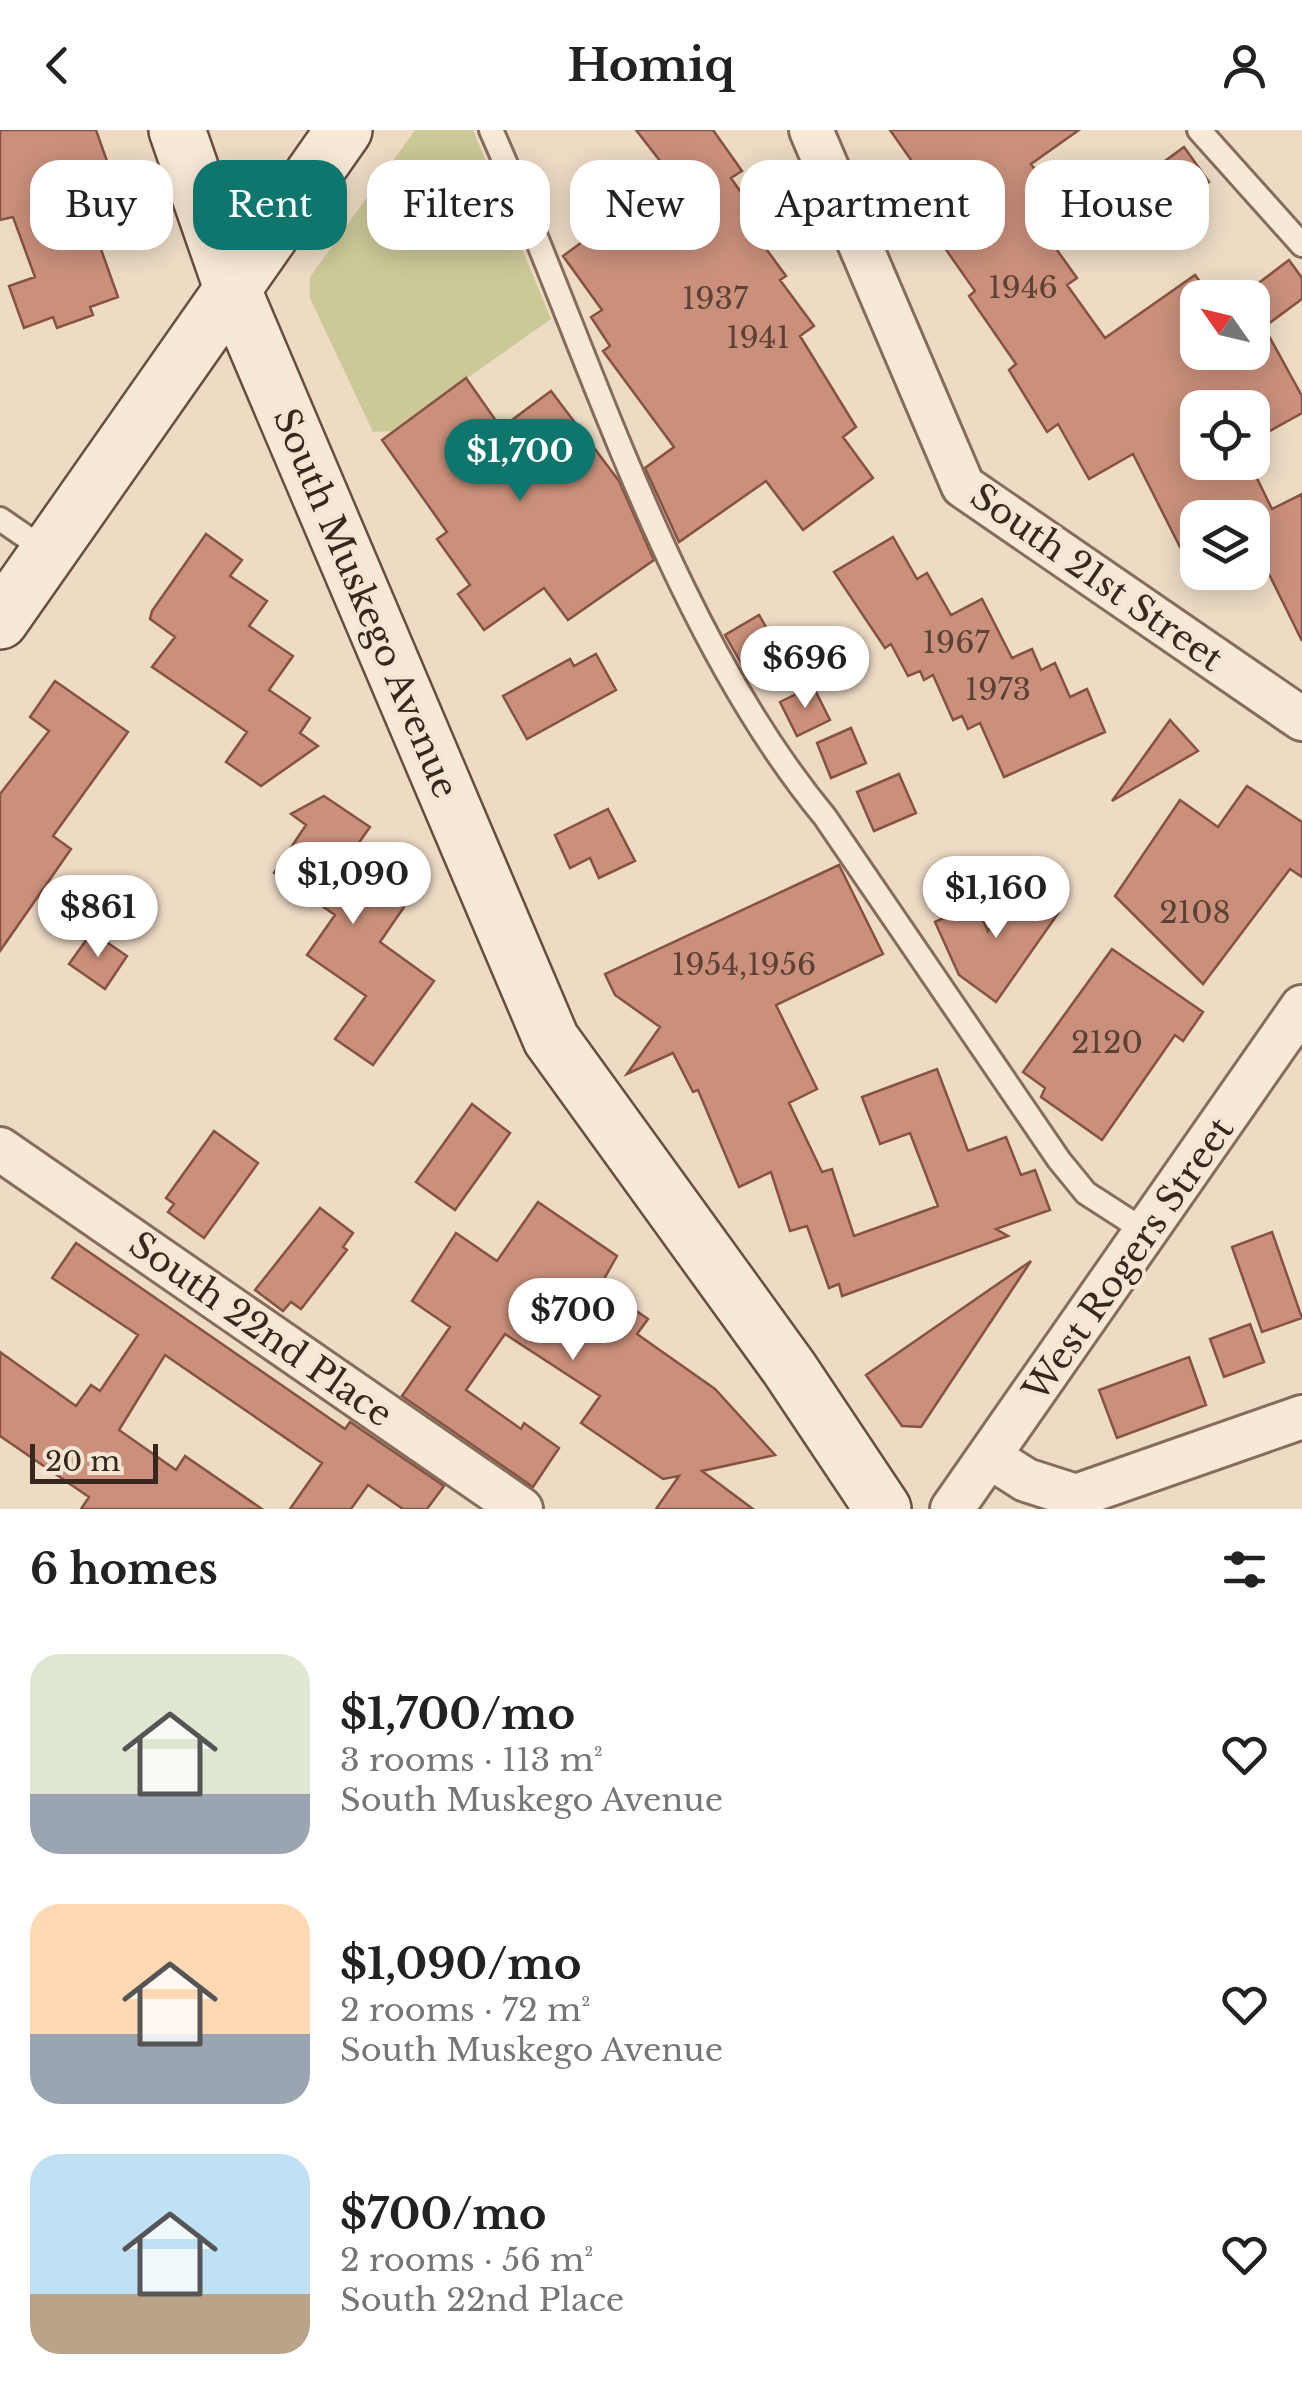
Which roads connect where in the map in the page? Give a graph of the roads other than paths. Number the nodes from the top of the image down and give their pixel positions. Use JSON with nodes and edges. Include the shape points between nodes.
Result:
{"nodes":[{"id":1,"x":178,"y":130,"type":"edge"},
{"id":2,"x":344,"y":130,"type":"edge"},
{"id":3,"x":491,"y":130,"type":"edge"},
{"id":4,"x":811,"y":130,"type":"edge"},
{"id":5,"x":1199,"y":130,"type":"edge"},
{"id":6,"x":1302,"y":245,"type":"edge"},
{"id":7,"x":232,"y":288,"type":"junction"},
{"id":8,"x":0,"y":519,"type":"edge"},
{"id":9,"x":48,"y":552,"type":"junction"},
{"id":10,"x":0,"y":621,"type":"edge"},
{"id":11,"x":1302,"y":720,"type":"edge"},
{"id":12,"x":1302,"y":1007,"type":"edge"},
{"id":13,"x":0,"y":1149,"type":"edge"},
{"id":14,"x":1148,"y":1234,"type":"junction"},
{"id":15,"x":1302,"y":1417,"type":"edge"},
{"id":16,"x":990,"y":1458,"type":"junction"},
{"id":17,"x":521,"y":1509,"type":"edge"},
{"id":18,"x":882,"y":1509,"type":"edge"},
{"id":19,"x":952,"y":1509,"type":"edge"}],
"edges":[{"from":1,"to":7,"type":"street","name":"South Muskego Avenue"},
{"from":2,"to":7,"type":"street"},
{"from":3,"to":14,"type":"lane","via":[[619,440],[730,674],[792,777],[1059,1160],[1086,1192]]},
{"from":4,"to":11,"type":"street","name":"South 21st Street","via":[[963,486]]},
{"from":5,"to":6,"type":"lane"},
{"from":7,"to":9,"type":"street"},
{"from":7,"to":18,"type":"street","name":"South Muskego Avenue","via":[[551,1040]]},
{"from":8,"to":9,"type":"lane"},
{"from":9,"to":10,"type":"street"},
{"from":12,"to":14,"type":"street","name":"West Rogers Street"},
{"from":13,"to":17,"type":"street","name":"South 22nd Place"},
{"from":14,"to":16,"type":"street","name":"West Rogers Street"},
{"from":15,"to":16,"type":"street","via":[[1076,1496],[1026,1480]]},
{"from":16,"to":19,"type":"street","name":"West Rogers Street"}]}
